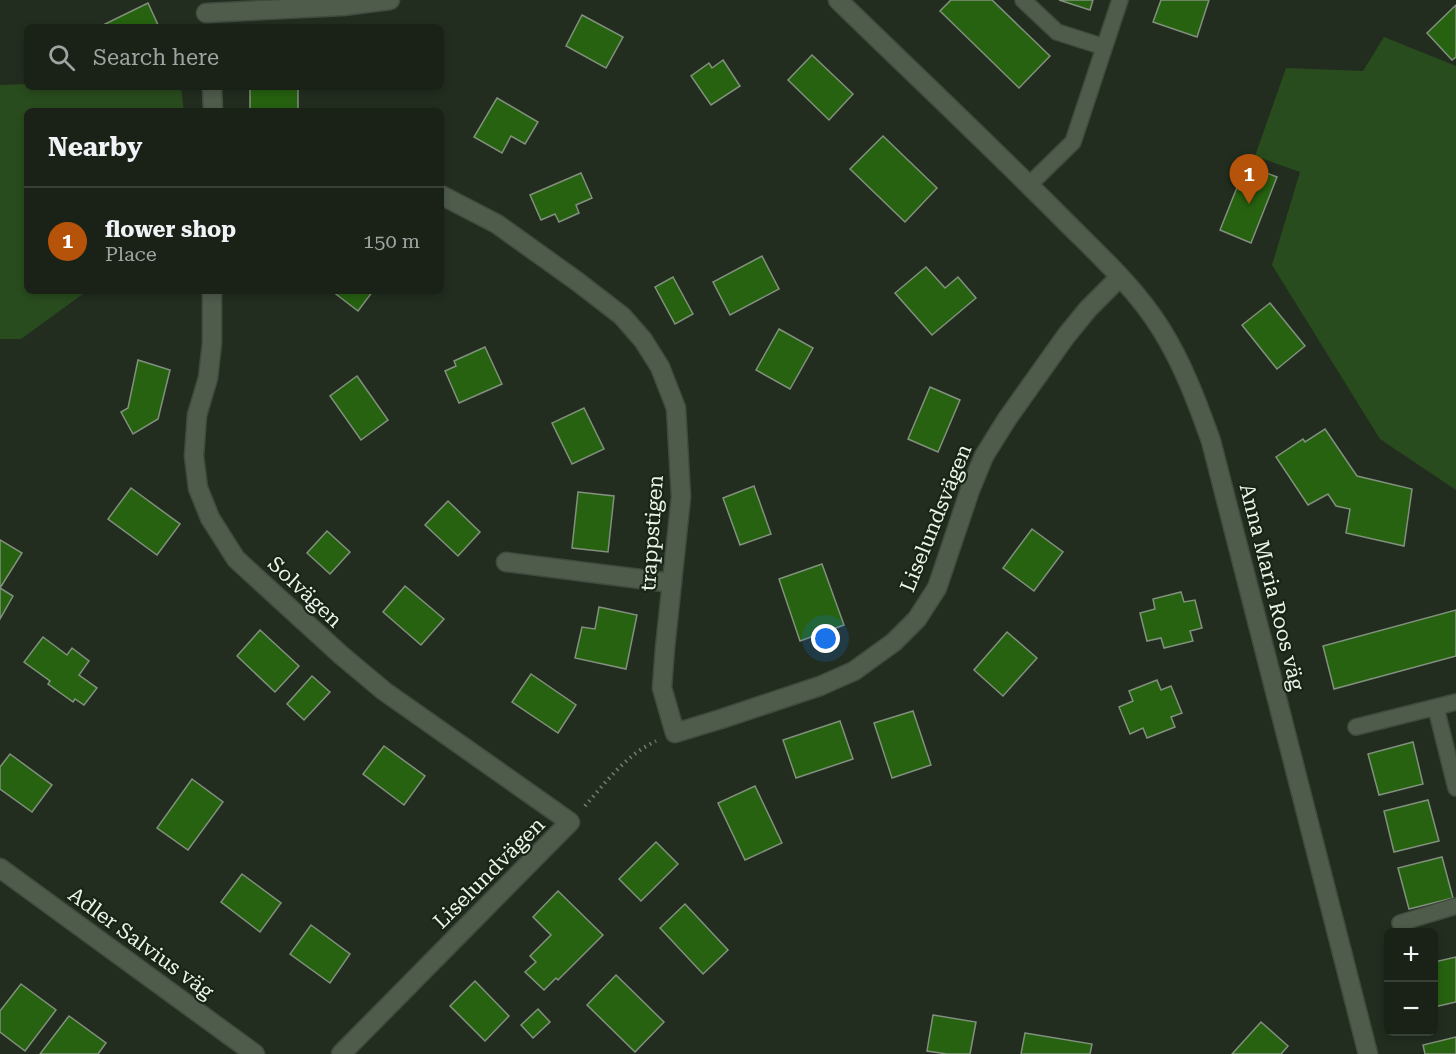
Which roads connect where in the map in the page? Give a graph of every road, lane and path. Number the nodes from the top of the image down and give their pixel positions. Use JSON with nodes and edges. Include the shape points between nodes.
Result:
{"nodes":[{"id":1,"x":390,"y":0,"type":"edge"},
{"id":2,"x":838,"y":0,"type":"edge"},
{"id":3,"x":1023,"y":0,"type":"edge"},
{"id":4,"x":1120,"y":0,"type":"edge"},
{"id":5,"x":205,"y":13,"type":"edge"},
{"id":6,"x":1104,"y":47,"type":"junction"},
{"id":7,"x":212,"y":90,"type":"edge"},
{"id":8,"x":213,"y":108,"type":"edge"},
{"id":9,"x":1029,"y":184,"type":"junction"},
{"id":10,"x":444,"y":197,"type":"edge"},
{"id":11,"x":1120,"y":277,"type":"junction"},
{"id":12,"x":212,"y":294,"type":"edge"},
{"id":13,"x":506,"y":562,"type":"dead end"},
{"id":14,"x":672,"y":583,"type":"junction"},
{"id":15,"x":1456,"y":702,"type":"edge"},
{"id":16,"x":1436,"y":708,"type":"junction"},
{"id":17,"x":1356,"y":727,"type":"dead end"},
{"id":18,"x":675,"y":732,"type":"junction"},
{"id":19,"x":1456,"y":788,"type":"edge"},
{"id":20,"x":570,"y":822,"type":"junction"},
{"id":21,"x":0,"y":868,"type":"edge"},
{"id":22,"x":1456,"y":906,"type":"edge"},
{"id":23,"x":1400,"y":924,"type":"dead end"},
{"id":24,"x":255,"y":1054,"type":"edge"},
{"id":25,"x":341,"y":1054,"type":"edge"},
{"id":26,"x":1368,"y":1054,"type":"edge"}],
"edges":[{"from":1,"to":5,"type":"street"},
{"from":2,"to":9,"type":"street","name":"Anna Maria Roos väg"},
{"from":3,"to":6,"type":"lane","via":[[1057,32]]},
{"from":4,"to":6,"type":"lane"},
{"from":6,"to":9,"type":"lane","via":[[1073,142]]},
{"from":7,"to":8,"type":"street"},
{"from":9,"to":11,"type":"street","name":"Anna Maria Roos väg"},
{"from":10,"to":14,"type":"street","name":"trappstigen","via":[[497,224],[622,316],[660,367],[676,408],[681,497]]},
{"from":11,"to":18,"type":"street","name":"Liselundsvägen","via":[[1066,336],[984,456],[937,588],[917,619],[894,642],[854,671],[820,687]]},
{"from":11,"to":26,"type":"street","name":"Anna Maria Roos väg","via":[[1152,315],[1173,349],[1211,441]]},
{"from":12,"to":20,"type":"street","name":"Solvägen","via":[[212,344],[208,378],[197,415],[194,456],[198,488],[210,518],[236,558],[384,691]]},
{"from":13,"to":14,"type":"street"},
{"from":14,"to":18,"type":"street","name":"trappstigen","via":[[662,688]]},
{"from":15,"to":16,"type":"lane"},
{"from":16,"to":17,"type":"lane"},
{"from":16,"to":19,"type":"lane"},
{"from":18,"to":20,"type":"path","name":"Liselundvägen","via":[[645,747],[620,766]]},
{"from":20,"to":25,"type":"street","name":"Liselundvägen"},
{"from":21,"to":24,"type":"street","name":"Adler Salvius väg"},
{"from":22,"to":23,"type":"lane"}]}
